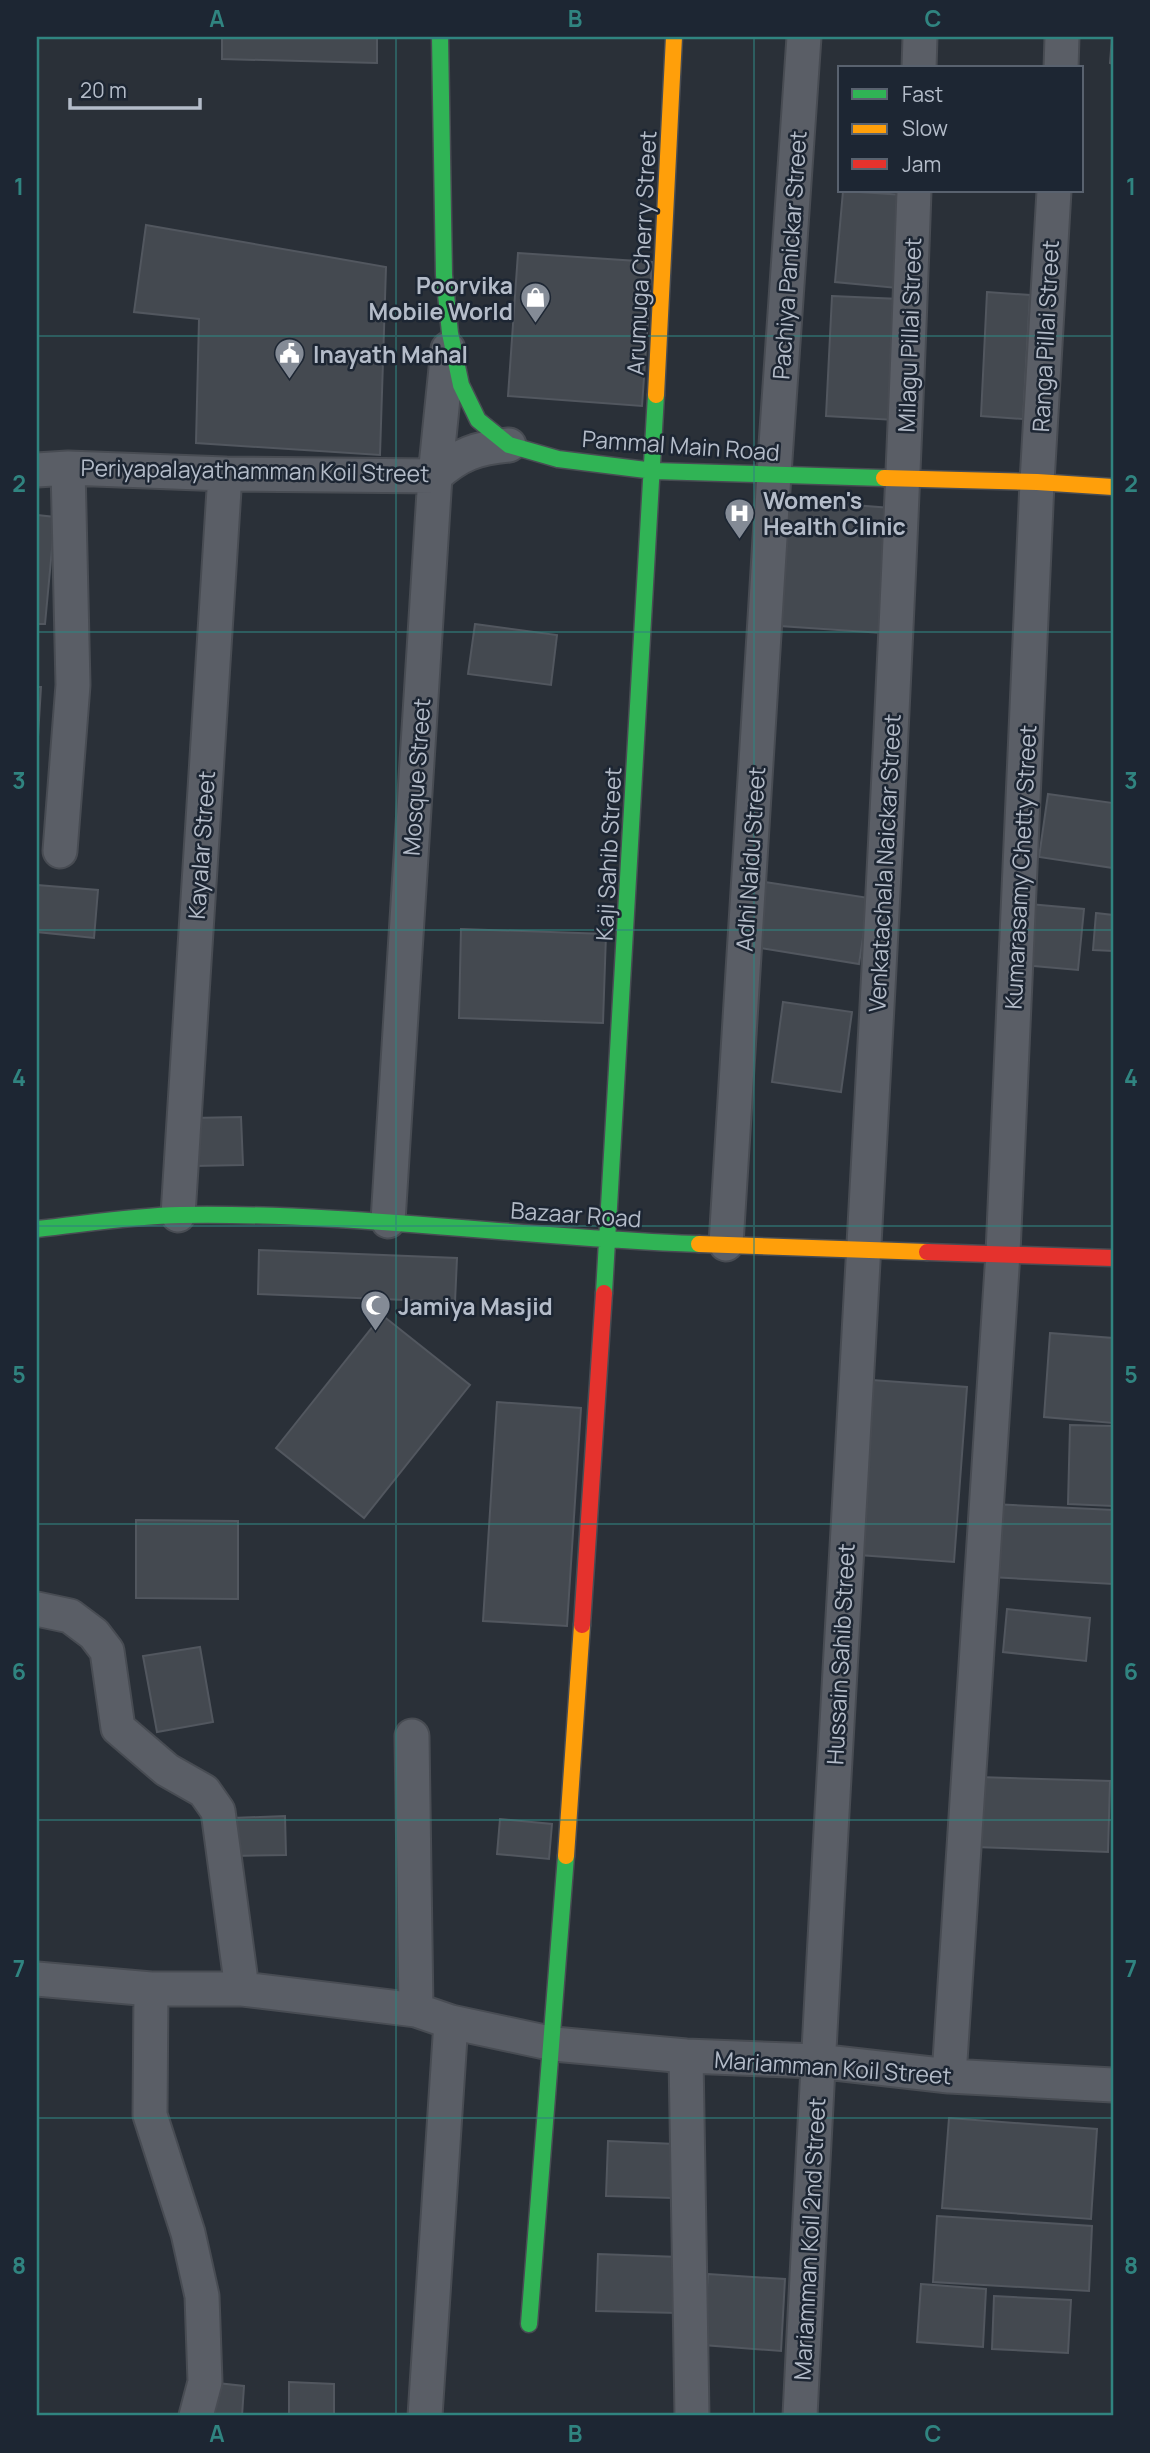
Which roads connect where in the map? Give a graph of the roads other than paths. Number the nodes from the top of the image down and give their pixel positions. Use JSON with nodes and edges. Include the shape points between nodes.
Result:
{"nodes":[{"id":1,"x":440,"y":37,"type":"edge"},
{"id":2,"x":674,"y":37,"type":"edge"},
{"id":3,"x":804,"y":37,"type":"edge"},
{"id":4,"x":920,"y":37,"type":"edge"},
{"id":5,"x":1062,"y":37,"type":"edge"},
{"id":6,"x":919,"y":66,"type":"edge"},
{"id":7,"x":1060,"y":66,"type":"edge"},
{"id":8,"x":914,"y":192,"type":"edge"},
{"id":9,"x":1054,"y":192,"type":"edge"},
{"id":10,"x":450,"y":333,"type":"junction"},
{"id":11,"x":509,"y":445,"type":"junction"},
{"id":12,"x":52,"y":469,"type":"edge"},
{"id":13,"x":654,"y":471,"type":"junction"},
{"id":14,"x":225,"y":474,"type":"junction"},
{"id":15,"x":774,"y":474,"type":"junction"},
{"id":16,"x":435,"y":476,"type":"junction"},
{"id":17,"x":904,"y":479,"type":"junction"},
{"id":18,"x":1037,"y":482,"type":"junction"},
{"id":19,"x":1113,"y":487,"type":"edge"},
{"id":20,"x":60,"y":851,"type":"dead end"},
{"id":21,"x":177,"y":1215,"type":"junction"},
{"id":22,"x":388,"y":1221,"type":"junction"},
{"id":23,"x":37,"y":1229,"type":"edge"},
{"id":24,"x":608,"y":1241,"type":"junction"},
{"id":25,"x":726,"y":1244,"type":"junction"},
{"id":26,"x":863,"y":1248,"type":"junction"},
{"id":27,"x":1003,"y":1253,"type":"junction"},
{"id":28,"x":1113,"y":1258,"type":"edge"},
{"id":29,"x":37,"y":1609,"type":"edge"},
{"id":30,"x":412,"y":1736,"type":"dead end"},
{"id":31,"x":37,"y":1979,"type":"edge"},
{"id":32,"x":151,"y":1989,"type":"junction"},
{"id":33,"x":242,"y":1989,"type":"junction"},
{"id":34,"x":416,"y":2010,"type":"junction"},
{"id":35,"x":451,"y":2022,"type":"junction"},
{"id":36,"x":554,"y":2043,"type":"junction"},
{"id":37,"x":686,"y":2056,"type":"junction"},
{"id":38,"x":817,"y":2061,"type":"junction"},
{"id":39,"x":949,"y":2076,"type":"junction"},
{"id":40,"x":1113,"y":2085,"type":"edge"},
{"id":41,"x":529,"y":2324,"type":"dead end"},
{"id":42,"x":196,"y":2416,"type":"edge"},
{"id":43,"x":425,"y":2416,"type":"edge"},
{"id":44,"x":692,"y":2416,"type":"edge"},
{"id":45,"x":800,"y":2416,"type":"edge"}],
"edges":[{"from":1,"to":10,"type":"street","name":"Pammal Main Road","via":[[444,275]]},
{"from":2,"to":13,"type":"street","name":"Arumuga Cherry Street"},
{"from":3,"to":15,"type":"street","name":"Pachiya Panickar Street"},
{"from":4,"to":6,"type":"street"},
{"from":5,"to":7,"type":"street"},
{"from":8,"to":17,"type":"street","name":"Milagu Pillai Street"},
{"from":9,"to":18,"type":"street","name":"Ranga Pillai Street"},
{"from":10,"to":11,"type":"street","name":"Pammal Main Road","via":[[461,384],[478,420]]},
{"from":10,"to":16,"type":"street","name":"Mosque Street"},
{"from":11,"to":13,"type":"street","name":"Pammal Main Road","via":[[558,459]]},
{"from":11,"to":16,"type":"street","name":"Periyapalayathamman Koil Street","via":[[467,453]]},
{"from":12,"to":14,"type":"street","name":"Periyapalayathamman Koil Street"},
{"from":12,"to":20,"type":"street","via":[[73,685]]},
{"from":13,"to":15,"type":"street","name":"Pammal Main Road"},
{"from":13,"to":24,"type":"street","name":"Kaji Sahib Street"},
{"from":14,"to":16,"type":"street","name":"Periyapalayathamman Koil Street"},
{"from":14,"to":21,"type":"street","name":"Kayalar Street"},
{"from":15,"to":17,"type":"street","name":"Pammal Main Road"},
{"from":15,"to":25,"type":"street","name":"Adhi Naidu Street"},
{"from":16,"to":22,"type":"street","name":"Mosque Street"},
{"from":17,"to":18,"type":"street","name":"Pammal Main Road"},
{"from":17,"to":26,"type":"street","name":"Venkatachala Naickar Street"},
{"from":18,"to":19,"type":"street","name":"Pammal Main Road"},
{"from":18,"to":27,"type":"street","name":"Kumarasamy Chetty Street"},
{"from":21,"to":22,"type":"street","name":"Bazaar Road"},
{"from":21,"to":23,"type":"street","name":"Bazaar Road"},
{"from":22,"to":24,"type":"street","name":"Bazaar Road"},
{"from":24,"to":25,"type":"street","name":"Bazaar Road"},
{"from":24,"to":36,"type":"street","name":"Kaji Sahib Street"},
{"from":25,"to":26,"type":"street","name":"Bazaar Road"},
{"from":26,"to":27,"type":"street","name":"Bazaar Road"},
{"from":26,"to":38,"type":"street","name":"Hussain Sahib Street"},
{"from":27,"to":28,"type":"street","name":"Bazaar Road"},
{"from":27,"to":39,"type":"street","name":"Kumarasamy Chetty Street"},
{"from":29,"to":33,"type":"street","via":[[70,1616],[94,1633],[107,1651],[118,1728],[167,1770],[204,1791],[218,1811]]},
{"from":30,"to":34,"type":"street"},
{"from":31,"to":32,"type":"street","name":"Mariamman Koil Street"},
{"from":32,"to":33,"type":"street","name":"Mariamman Koil Street"},
{"from":32,"to":42,"type":"street","via":[[150,2115],[188,2233],[202,2296],[205,2382]]},
{"from":33,"to":34,"type":"street","name":"Mariamman Koil Street"},
{"from":34,"to":35,"type":"street","name":"Mariamman Koil Street"},
{"from":35,"to":36,"type":"street","name":"Mariamman Koil Street"},
{"from":35,"to":43,"type":"street"},
{"from":36,"to":37,"type":"street","name":"Mariamman Koil Street"},
{"from":36,"to":41,"type":"street","name":"Kaji Sahib Street"},
{"from":37,"to":38,"type":"street","name":"Mariamman Koil Street"},
{"from":37,"to":44,"type":"street"},
{"from":38,"to":39,"type":"street","name":"Mariamman Koil Street"},
{"from":38,"to":45,"type":"street","name":"Mariamman Koil 2nd Street"},
{"from":39,"to":40,"type":"street","name":"Mariamman Koil Street"}]}
